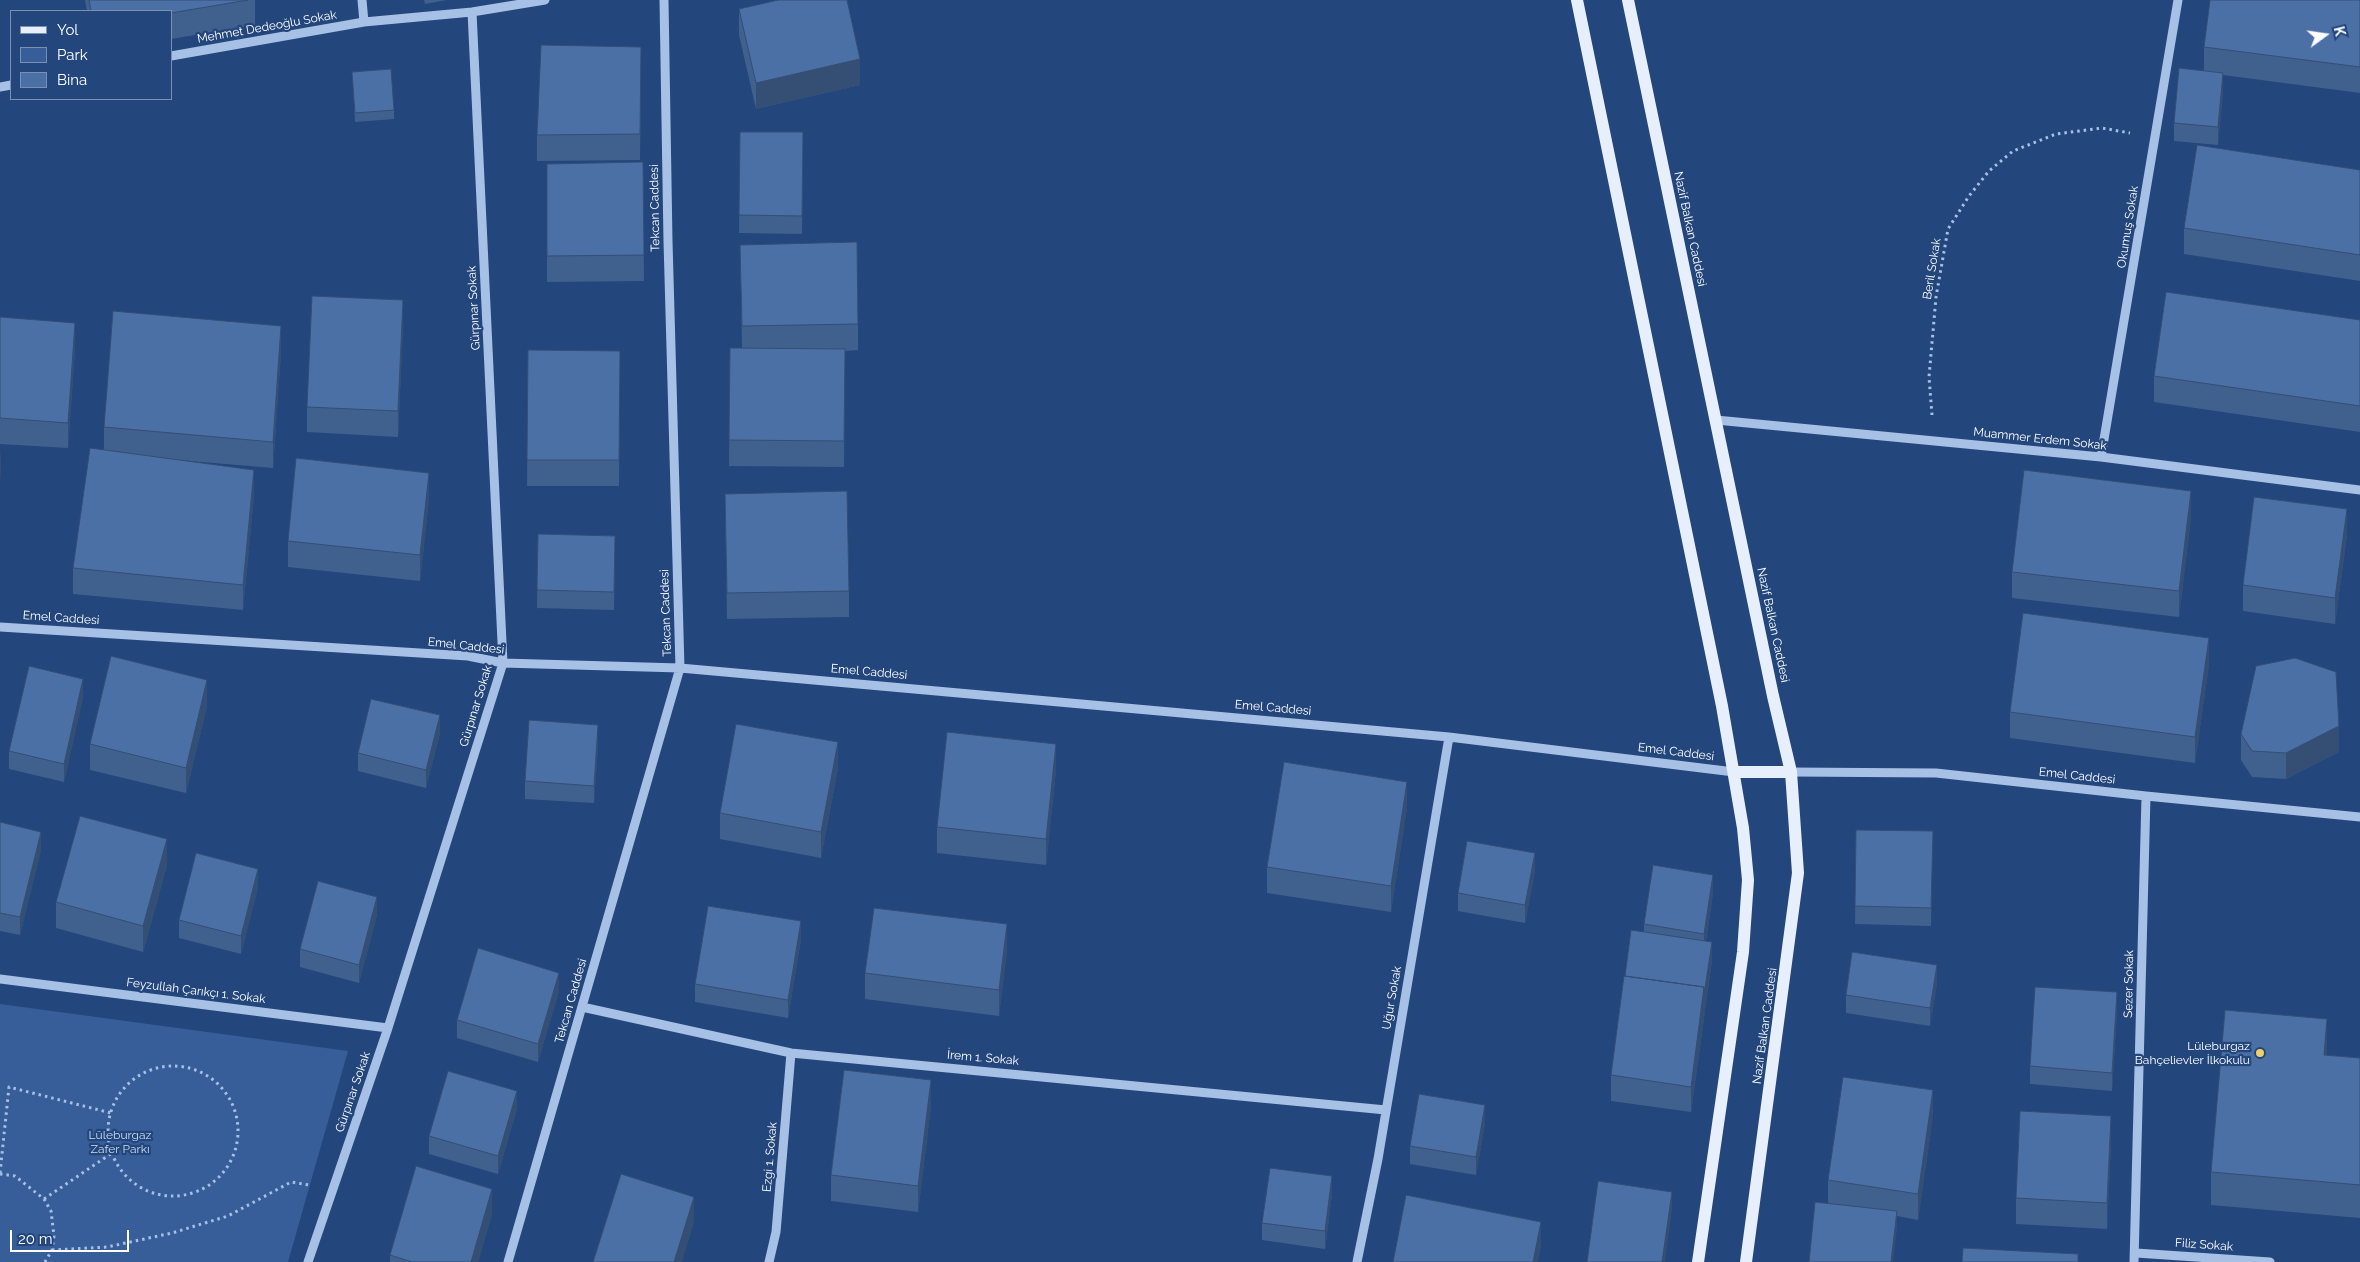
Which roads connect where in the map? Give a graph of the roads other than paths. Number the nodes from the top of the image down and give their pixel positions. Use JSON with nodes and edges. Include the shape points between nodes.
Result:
{"nodes":[{"id":1,"x":362,"y":0,"type":"edge"},
{"id":2,"x":545,"y":0,"type":"edge"},
{"id":3,"x":664,"y":0,"type":"edge"},
{"id":4,"x":1577,"y":0,"type":"edge"},
{"id":5,"x":1628,"y":0,"type":"edge"},
{"id":6,"x":2178,"y":0,"type":"edge"},
{"id":7,"x":472,"y":12,"type":"junction"},
{"id":8,"x":364,"y":22,"type":"junction"},
{"id":9,"x":172,"y":56,"type":"edge"},
{"id":10,"x":1716,"y":420,"type":"junction"},
{"id":11,"x":2101,"y":457,"type":"junction"},
{"id":12,"x":2360,"y":490,"type":"edge"},
{"id":13,"x":0,"y":627,"type":"edge"},
{"id":14,"x":503,"y":662,"type":"junction"},
{"id":15,"x":680,"y":668,"type":"junction"},
{"id":16,"x":1449,"y":737,"type":"junction"},
{"id":17,"x":1734,"y":772,"type":"junction"},
{"id":18,"x":1791,"y":772,"type":"junction"},
{"id":19,"x":2146,"y":796,"type":"junction"},
{"id":20,"x":2360,"y":817,"type":"edge"},
{"id":21,"x":0,"y":979,"type":"edge"},
{"id":22,"x":582,"y":1007,"type":"junction"},
{"id":23,"x":388,"y":1028,"type":"junction"},
{"id":24,"x":791,"y":1053,"type":"junction"},
{"id":25,"x":1386,"y":1110,"type":"junction"},
{"id":26,"x":2135,"y":1258,"type":"edge"},
{"id":27,"x":308,"y":1262,"type":"edge"},
{"id":28,"x":508,"y":1262,"type":"edge"},
{"id":29,"x":769,"y":1262,"type":"edge"},
{"id":30,"x":1357,"y":1262,"type":"edge"},
{"id":31,"x":1698,"y":1262,"type":"edge"},
{"id":32,"x":1746,"y":1262,"type":"edge"},
{"id":33,"x":2270,"y":1262,"type":"edge"}],
"edges":[{"from":1,"to":8,"type":"street"},
{"from":2,"to":7,"type":"street","name":"Mehmet Dedeoğlu Sokak"},
{"from":3,"to":15,"type":"street","name":"Tekcan Caddesi"},
{"from":4,"to":17,"type":"main road"},
{"from":5,"to":10,"type":"main road","name":"Nazif Balkan Caddesi"},
{"from":6,"to":11,"type":"street","name":"Okumuş Sokak"},
{"from":7,"to":8,"type":"street","name":"Mehmet Dedeoğlu Sokak"},
{"from":7,"to":14,"type":"street","name":"Gürpınar Sokak"},
{"from":8,"to":9,"type":"street","name":"Mehmet Dedeoğlu Sokak"},
{"from":10,"to":11,"type":"street","name":"Muammer Erdem Sokak"},
{"from":10,"to":18,"type":"main road","name":"Nazif Balkan Caddesi"},
{"from":11,"to":12,"type":"street","name":"Muammer Erdem Sokak"},
{"from":13,"to":14,"type":"street","name":"Emel Caddesi","via":[[468,656]]},
{"from":14,"to":15,"type":"street","name":"Emel Caddesi"},
{"from":14,"to":23,"type":"street","name":"Gürpınar Sokak"},
{"from":15,"to":16,"type":"street","name":"Emel Caddesi"},
{"from":15,"to":22,"type":"street","name":"Tekcan Caddesi"},
{"from":16,"to":17,"type":"street","name":"Emel Caddesi"},
{"from":16,"to":25,"type":"street","name":"Uğur Sokak"},
{"from":17,"to":18,"type":"main road"},
{"from":17,"to":31,"type":"main road","via":[[1744,828],[1748,880],[1742,952]]},
{"from":18,"to":19,"type":"street","name":"Emel Caddesi","via":[[1936,773]]},
{"from":18,"to":32,"type":"main road","name":"Nazif Balkan Caddesi","via":[[1798,873]]},
{"from":19,"to":20,"type":"street","name":"Emel Caddesi"},
{"from":19,"to":26,"type":"street","name":"Sezer Sokak"},
{"from":21,"to":23,"type":"street","name":"Feyzullah Çarıkçı 1. Sokak"},
{"from":22,"to":24,"type":"street","name":"İrem 1. Sokak"},
{"from":22,"to":28,"type":"street","name":"Tekcan Caddesi"},
{"from":23,"to":27,"type":"street","name":"Gürpınar Sokak"},
{"from":24,"to":25,"type":"street","name":"İrem 1. Sokak"},
{"from":24,"to":29,"type":"street","name":"Ezgi 1. Sokak","via":[[776,1232]]},
{"from":25,"to":30,"type":"street","name":"Uğur Sokak"},
{"from":26,"to":33,"type":"street","name":"Filiz Sokak"}]}
